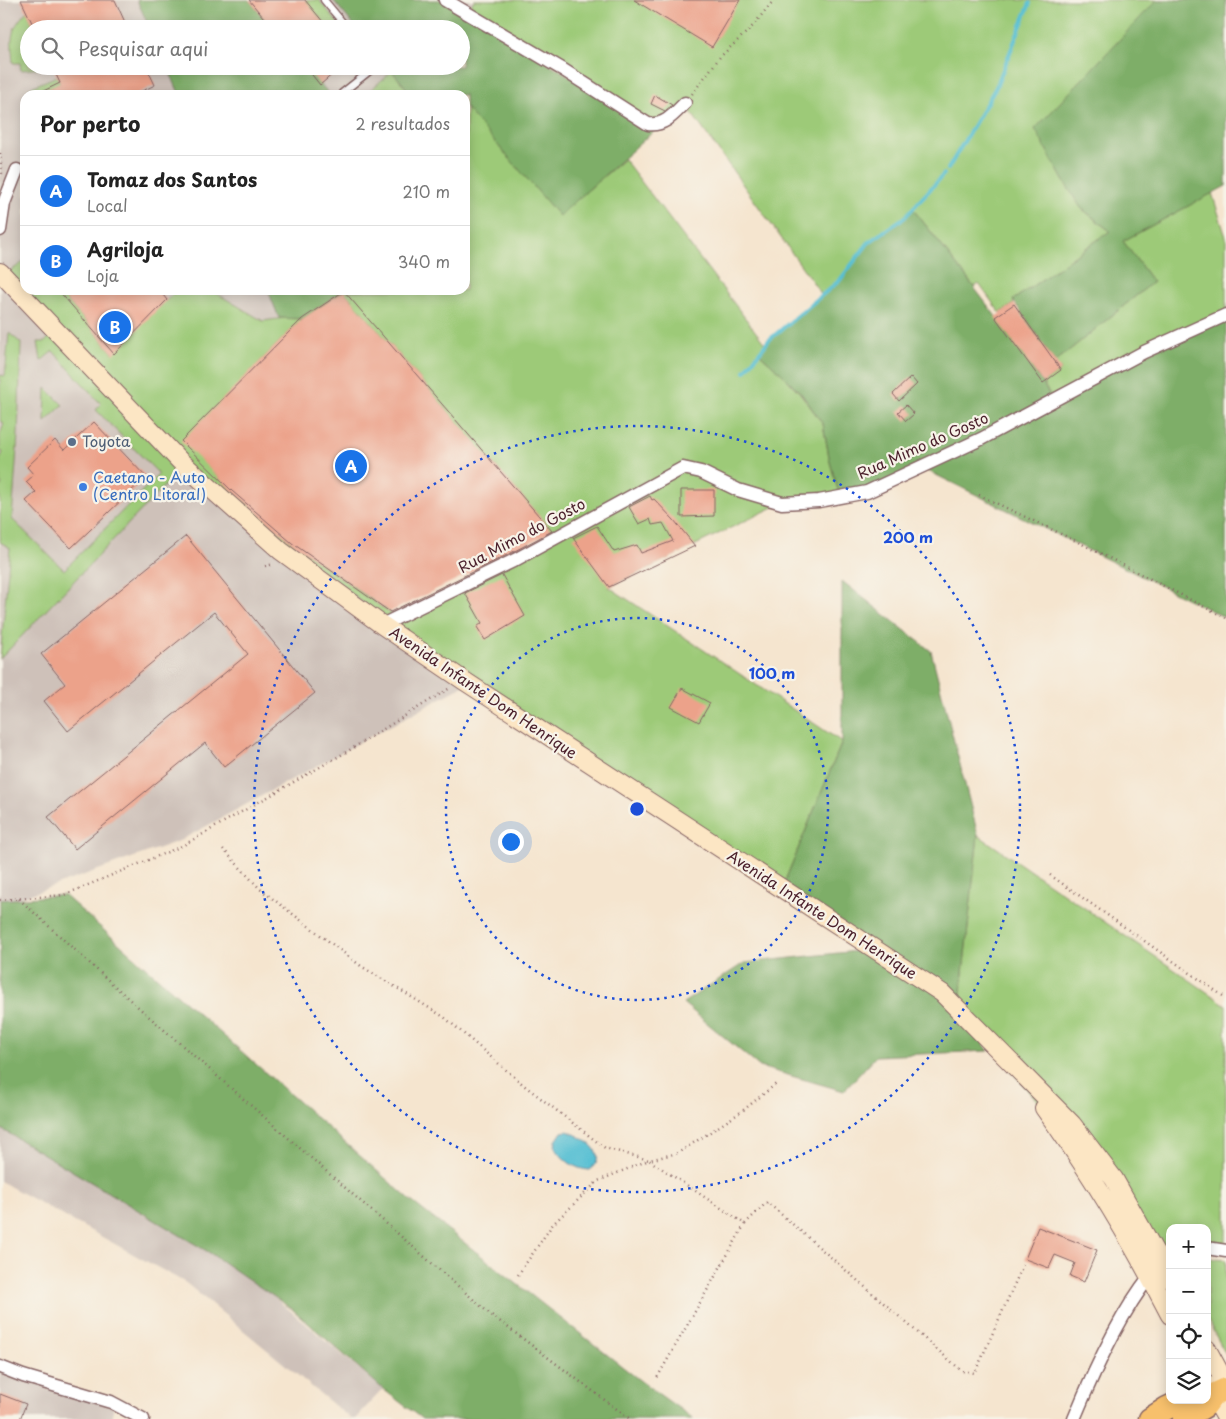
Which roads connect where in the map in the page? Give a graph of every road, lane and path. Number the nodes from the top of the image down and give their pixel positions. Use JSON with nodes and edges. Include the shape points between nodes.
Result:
{"nodes":[{"id":1,"x":324,"y":0,"type":"edge"},
{"id":2,"x":445,"y":0,"type":"edge"},
{"id":3,"x":774,"y":0,"type":"edge"},
{"id":4,"x":341,"y":20,"type":"edge"},
{"id":5,"x":365,"y":75,"type":"edge"},
{"id":6,"x":346,"y":90,"type":"edge"},
{"id":7,"x":685,"y":103,"type":"joint"},
{"id":8,"x":18,"y":170,"type":"dead end"},
{"id":9,"x":0,"y":230,"type":"edge"},
{"id":10,"x":0,"y":272,"type":"edge"},
{"id":11,"x":20,"y":293,"type":"edge"},
{"id":12,"x":22,"y":295,"type":"edge"},
{"id":13,"x":1226,"y":316,"type":"edge"},
{"id":14,"x":979,"y":495,"type":"dead end"},
{"id":15,"x":1226,"y":618,"type":"edge"},
{"id":16,"x":382,"y":625,"type":"junction"},
{"id":17,"x":463,"y":680,"type":"junction"},
{"id":18,"x":223,"y":849,"type":"dead end"},
{"id":19,"x":1050,"y":874,"type":"dead end"},
{"id":20,"x":19,"y":898,"type":"junction"},
{"id":21,"x":0,"y":900,"type":"edge"},
{"id":22,"x":1226,"y":998,"type":"edge"},
{"id":23,"x":776,"y":1084,"type":"dead end"},
{"id":24,"x":648,"y":1160,"type":"junction"},
{"id":25,"x":745,"y":1224,"type":"junction"},
{"id":26,"x":1211,"y":1249,"type":"edge"},
{"id":27,"x":1226,"y":1251,"type":"edge"},
{"id":28,"x":1023,"y":1265,"type":"dead end"},
{"id":29,"x":1163,"y":1271,"type":"edge"},
{"id":30,"x":518,"y":1275,"type":"dead end"},
{"id":31,"x":1170,"y":1314,"type":"edge"},
{"id":32,"x":1209,"y":1359,"type":"edge"},
{"id":33,"x":0,"y":1367,"type":"edge"},
{"id":34,"x":657,"y":1378,"type":"dead end"},
{"id":35,"x":1216,"y":1390,"type":"edge"},
{"id":36,"x":1171,"y":1409,"type":"edge"},
{"id":37,"x":1226,"y":1418,"type":"edge"},
{"id":38,"x":143,"y":1419,"type":"edge"},
{"id":39,"x":630,"y":1419,"type":"edge"},
{"id":40,"x":1074,"y":1419,"type":"edge"}],
"edges":[{"from":1,"to":4,"type":"lane"},
{"from":2,"to":7,"type":"street","via":[[648,124],[665,121]]},
{"from":3,"to":7,"type":"path","via":[[751,28],[720,57]]},
{"from":5,"to":6,"type":"lane"},
{"from":8,"to":9,"type":"street","via":[[4,203]]},
{"from":10,"to":11,"type":"main road","name":"Avenida Infante Dom Henrique"},
{"from":12,"to":16,"type":"main road","name":"Avenida Infante Dom Henrique","via":[[204,484],[281,551]]},
{"from":13,"to":16,"type":"street","name":"Rua Mimo do Gosto","via":[[1144,352],[981,440],[867,492],[819,501],[782,503],[683,468],[515,560]]},
{"from":14,"to":15,"type":"path"},
{"from":16,"to":17,"type":"main road","name":"Avenida Infante Dom Henrique"},
{"from":17,"to":20,"type":"path","via":[[348,751],[182,846],[64,895]]},
{"from":17,"to":29,"type":"main road","name":"Avenida Infante Dom Henrique","via":[[942,993],[1010,1060]]},
{"from":18,"to":24,"type":"path","via":[[260,889],[361,966],[444,1017],[605,1148]]},
{"from":19,"to":22,"type":"path"},
{"from":20,"to":21,"type":"path"},
{"from":20,"to":39,"type":"path","via":[[137,1006],[490,1314]]},
{"from":23,"to":24,"type":"path","via":[[742,1112],[678,1153]]},
{"from":24,"to":25,"type":"path"},
{"from":24,"to":30,"type":"path","via":[[598,1181],[553,1224]]},
{"from":25,"to":28,"type":"path","via":[[767,1202],[962,1371],[975,1373]]},
{"from":25,"to":34,"type":"path"},
{"from":26,"to":27,"type":"street"},
{"from":29,"to":31,"type":"main road","name":"Avenida Infante Dom Henrique"},
{"from":29,"to":40,"type":"street","via":[[1142,1286],[1111,1340]]},
{"from":32,"to":35,"type":"main road"},
{"from":33,"to":38,"type":"street","via":[[111,1402]]},
{"from":35,"to":36,"type":"highway","via":[[1205,1406]]},
{"from":35,"to":37,"type":"main road"}]}
